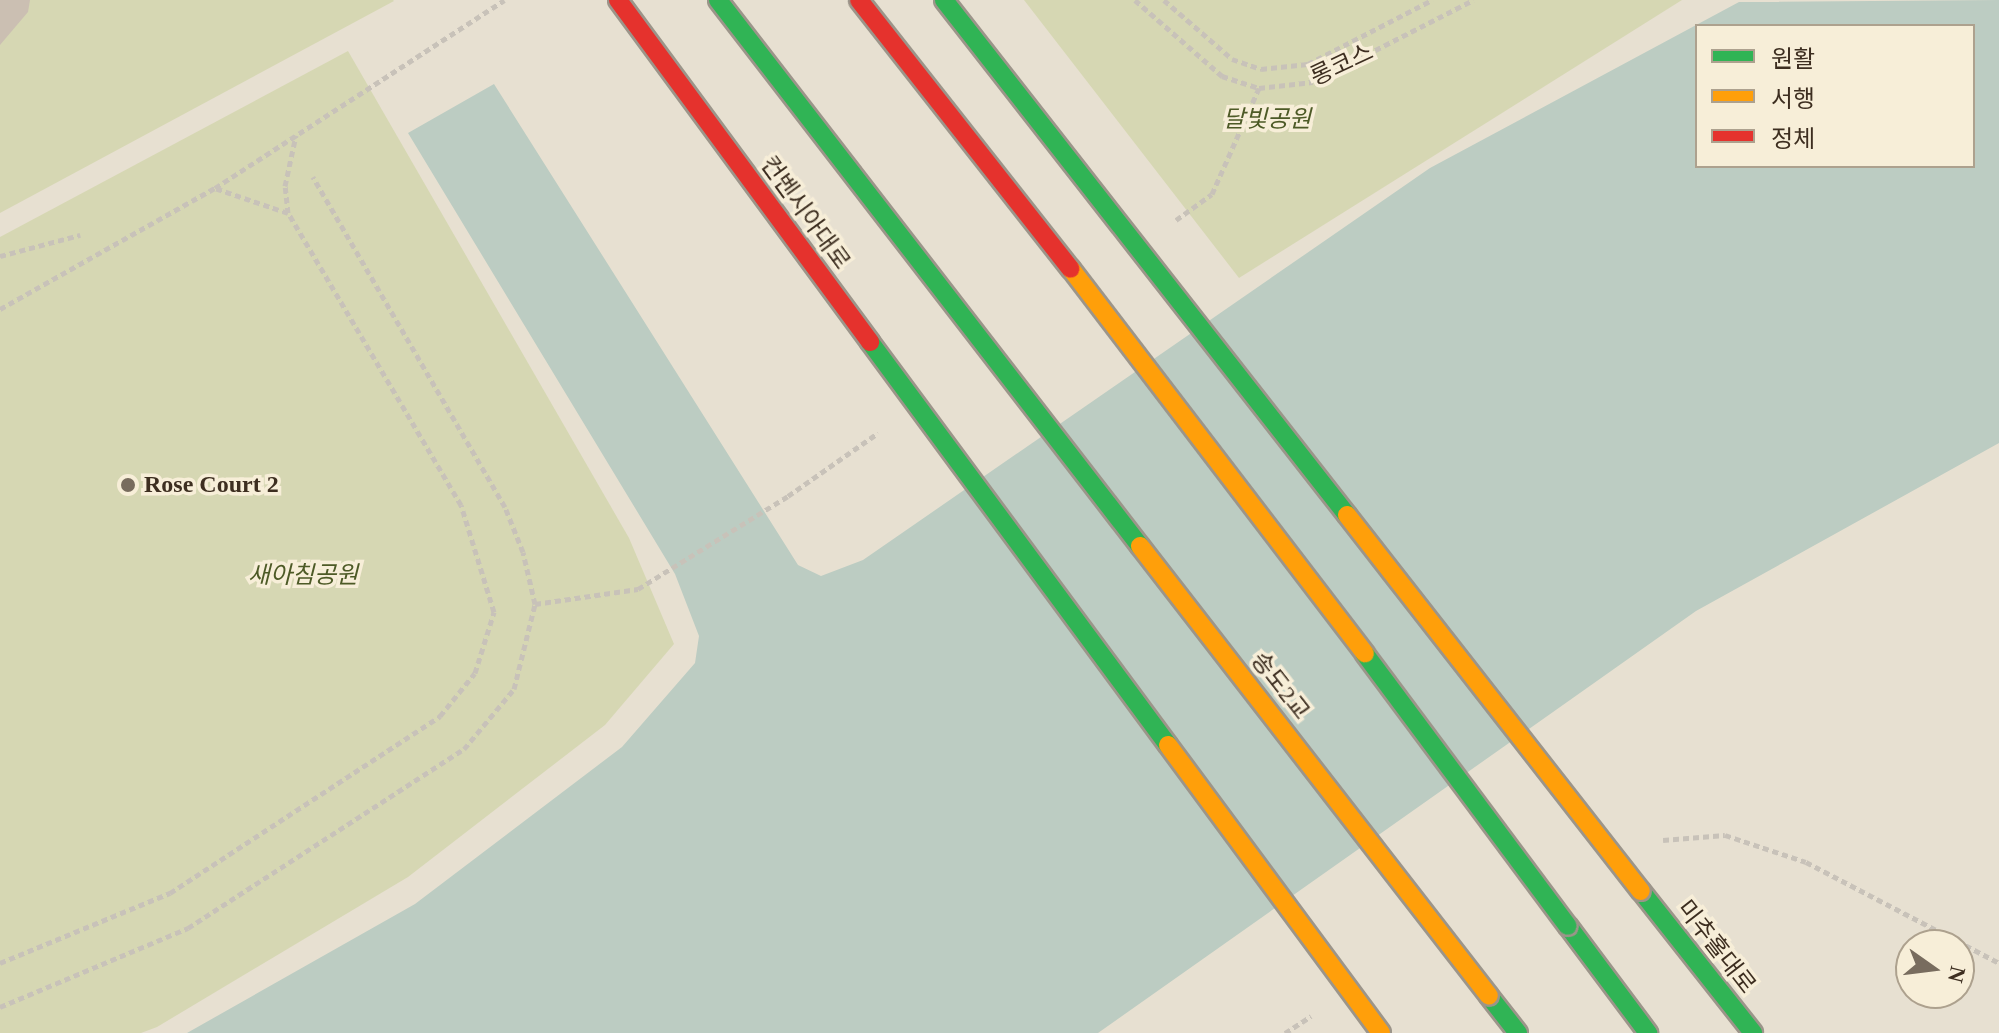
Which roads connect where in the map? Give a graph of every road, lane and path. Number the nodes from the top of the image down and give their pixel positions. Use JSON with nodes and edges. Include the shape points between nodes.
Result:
{"nodes":[{"id":1,"x":504,"y":0,"type":"edge"},
{"id":2,"x":618,"y":0,"type":"edge"},
{"id":3,"x":718,"y":0,"type":"edge"},
{"id":4,"x":859,"y":0,"type":"edge"},
{"id":5,"x":944,"y":0,"type":"edge"},
{"id":6,"x":1135,"y":0,"type":"edge"},
{"id":7,"x":1164,"y":0,"type":"edge"},
{"id":8,"x":1432,"y":0,"type":"edge"},
{"id":9,"x":1473,"y":0,"type":"edge"},
{"id":10,"x":296,"y":135,"type":"junction"},
{"id":11,"x":313,"y":177,"type":"dead end"},
{"id":12,"x":215,"y":188,"type":"junction"},
{"id":13,"x":288,"y":213,"type":"junction"},
{"id":14,"x":80,"y":235,"type":"dead end"},
{"id":15,"x":0,"y":256,"type":"edge"},
{"id":16,"x":0,"y":309,"type":"edge"},
{"id":17,"x":788,"y":496,"type":"dead end"},
{"id":18,"x":535,"y":604,"type":"junction"},
{"id":19,"x":0,"y":963,"type":"edge"},
{"id":20,"x":0,"y":1007,"type":"edge"},
{"id":21,"x":1381,"y":1033,"type":"edge"},
{"id":22,"x":1518,"y":1033,"type":"edge"},
{"id":23,"x":1648,"y":1033,"type":"edge"},
{"id":24,"x":1753,"y":1033,"type":"edge"}],
"edges":[{"from":1,"to":10,"type":"path"},
{"from":2,"to":21,"type":"main road","name":"컨벤시아대로","bridge":true},
{"from":3,"to":22,"type":"main road","name":"송도2교","bridge":true},
{"from":4,"to":23,"type":"main road","bridge":true,"via":[[1123,336]]},
{"from":5,"to":24,"type":"main road","name":"미추홀대로","bridge":true},
{"from":6,"to":9,"type":"path","name":"롱코스","via":[[1222,76],[1259,88],[1313,82]]},
{"from":7,"to":8,"type":"path","via":[[1232,59],[1261,69],[1308,64]]},
{"from":10,"to":12,"type":"path"},
{"from":10,"to":13,"type":"path","via":[[285,186]]},
{"from":11,"to":18,"type":"path","via":[[505,507]]},
{"from":12,"to":13,"type":"path"},
{"from":12,"to":16,"type":"path"},
{"from":13,"to":19,"type":"path","via":[[461,505],[494,612],[475,673],[440,716],[170,893]]},
{"from":14,"to":15,"type":"path"},
{"from":17,"to":18,"type":"path","via":[[638,589]]},
{"from":18,"to":20,"type":"path","via":[[514,689],[464,749],[188,928]]}]}
